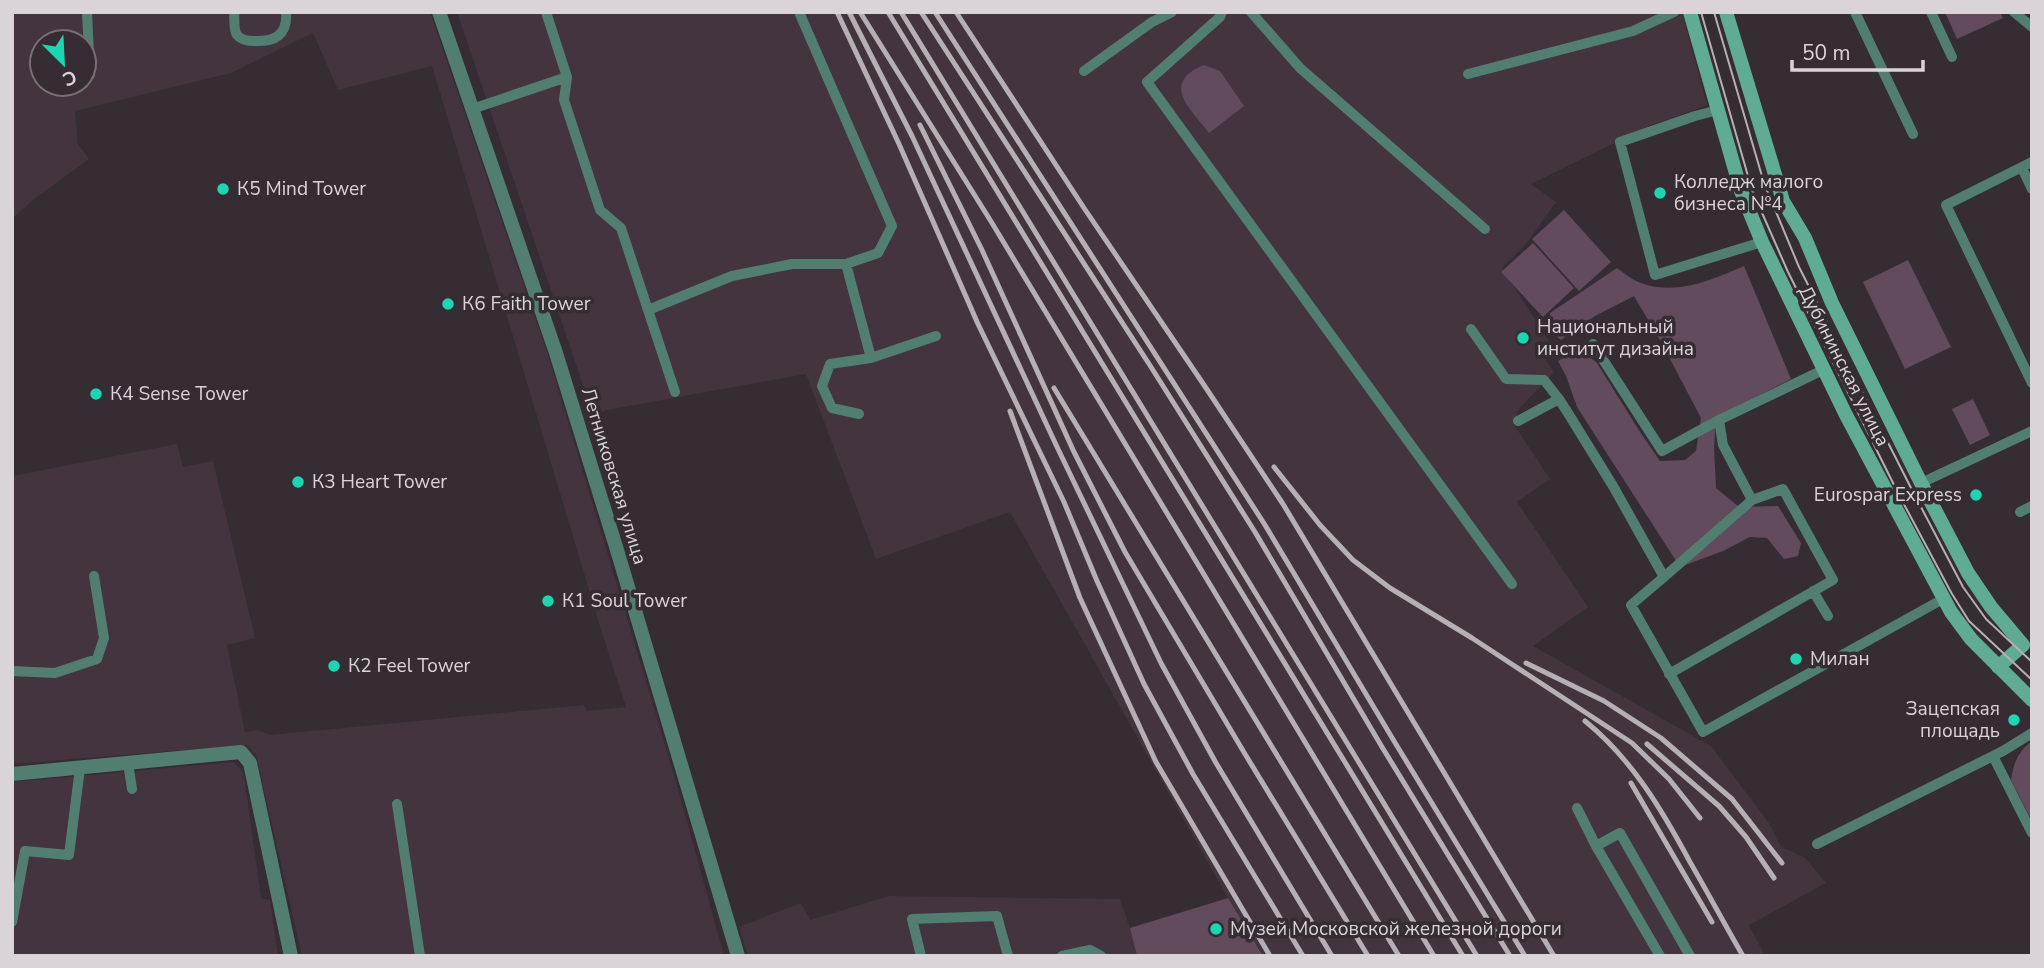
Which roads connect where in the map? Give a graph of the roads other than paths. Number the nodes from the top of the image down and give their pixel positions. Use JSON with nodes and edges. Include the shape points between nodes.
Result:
{"nodes":[{"id":1,"x":234,"y":12,"type":"edge"},
{"id":2,"x":286,"y":12,"type":"edge"},
{"id":3,"x":439,"y":12,"type":"edge"},
{"id":4,"x":547,"y":12,"type":"edge"},
{"id":5,"x":799,"y":12,"type":"edge"},
{"id":6,"x":1222,"y":12,"type":"edge"},
{"id":7,"x":1251,"y":12,"type":"edge"},
{"id":8,"x":1674,"y":12,"type":"edge"},
{"id":9,"x":1690,"y":12,"type":"edge"},
{"id":10,"x":1726,"y":12,"type":"edge"},
{"id":11,"x":1855,"y":12,"type":"edge"},
{"id":12,"x":1931,"y":12,"type":"edge"},
{"id":13,"x":2014,"y":12,"type":"edge"},
{"id":14,"x":1166,"y":13,"type":"edge"},
{"id":15,"x":2032,"y":27,"type":"edge"},
{"id":16,"x":1952,"y":57,"type":"dead end"},
{"id":17,"x":1084,"y":71,"type":"dead end"},
{"id":18,"x":1468,"y":74,"type":"dead end"},
{"id":19,"x":567,"y":77,"type":"junction"},
{"id":20,"x":472,"y":109,"type":"junction"},
{"id":21,"x":1718,"y":110,"type":"junction"},
{"id":22,"x":1913,"y":134,"type":"dead end"},
{"id":23,"x":2032,"y":162,"type":"edge"},
{"id":24,"x":2022,"y":168,"type":"junction"},
{"id":25,"x":2032,"y":189,"type":"edge"},
{"id":26,"x":1485,"y":229,"type":"dead end"},
{"id":27,"x":1762,"y":242,"type":"junction"},
{"id":28,"x":846,"y":264,"type":"junction"},
{"id":29,"x":648,"y":310,"type":"junction"},
{"id":30,"x":1471,"y":329,"type":"dead end"},
{"id":31,"x":936,"y":336,"type":"dead end"},
{"id":32,"x":1593,"y":344,"type":"dead end"},
{"id":33,"x":871,"y":358,"type":"junction"},
{"id":34,"x":1823,"y":370,"type":"junction"},
{"id":35,"x":2032,"y":383,"type":"edge"},
{"id":36,"x":676,"y":392,"type":"dead end"},
{"id":37,"x":1559,"y":399,"type":"junction"},
{"id":38,"x":859,"y":414,"type":"dead end"},
{"id":39,"x":1718,"y":420,"type":"junction"},
{"id":40,"x":1518,"y":421,"type":"dead end"},
{"id":41,"x":2032,"y":431,"type":"edge"},
{"id":42,"x":1921,"y":483,"type":"junction"},
{"id":43,"x":1752,"y":500,"type":"junction"},
{"id":44,"x":2032,"y":506,"type":"edge"},
{"id":45,"x":2020,"y":512,"type":"dead end"},
{"id":46,"x":94,"y":576,"type":"dead end"},
{"id":47,"x":1664,"y":577,"type":"junction"},
{"id":48,"x":1512,"y":584,"type":"dead end"},
{"id":49,"x":1813,"y":591,"type":"junction"},
{"id":50,"x":1943,"y":599,"type":"junction"},
{"id":51,"x":1828,"y":616,"type":"dead end"},
{"id":52,"x":2027,"y":642,"type":"edge"},
{"id":53,"x":1998,"y":667,"type":"junction"},
{"id":54,"x":12,"y":671,"type":"edge"},
{"id":55,"x":1669,"y":674,"type":"junction"},
{"id":56,"x":2032,"y":700,"type":"edge"},
{"id":57,"x":2032,"y":733,"type":"edge"},
{"id":58,"x":1993,"y":756,"type":"junction"},
{"id":59,"x":128,"y":763,"type":"junction"},
{"id":60,"x":80,"y":768,"type":"junction"},
{"id":61,"x":12,"y":774,"type":"edge"},
{"id":62,"x":132,"y":789,"type":"dead end"},
{"id":63,"x":397,"y":804,"type":"dead end"},
{"id":64,"x":1577,"y":808,"type":"dead end"},
{"id":65,"x":2032,"y":833,"type":"edge"},
{"id":66,"x":1816,"y":844,"type":"dead end"},
{"id":67,"x":1596,"y":846,"type":"junction"},
{"id":68,"x":12,"y":922,"type":"edge"},
{"id":69,"x":291,"y":956,"type":"edge"},
{"id":70,"x":420,"y":956,"type":"edge"},
{"id":71,"x":738,"y":956,"type":"edge"},
{"id":72,"x":921,"y":956,"type":"edge"},
{"id":73,"x":1008,"y":956,"type":"edge"},
{"id":74,"x":1062,"y":956,"type":"edge"},
{"id":75,"x":1101,"y":956,"type":"edge"},
{"id":76,"x":1660,"y":956,"type":"edge"},
{"id":77,"x":1690,"y":956,"type":"edge"}],
"edges":[{"from":1,"to":2,"type":"lane","via":[[235,31],[246,41],[276,37],[287,22]]},
{"from":3,"to":20,"type":"street","name":"Летниковская улица"},
{"from":4,"to":19,"type":"lane"},
{"from":5,"to":28,"type":"lane","via":[[892,226],[878,253]]},
{"from":6,"to":48,"type":"lane","via":[[1147,82]]},
{"from":7,"to":26,"type":"lane","via":[[1300,68]]},
{"from":8,"to":18,"type":"lane","via":[[1633,31]]},
{"from":9,"to":21,"type":"main road","name":"Дубининская улица"},
{"from":10,"to":42,"type":"main road","name":"Дубининская улица","via":[[1783,201]]},
{"from":11,"to":22,"type":"lane"},
{"from":12,"to":16,"type":"lane"},
{"from":13,"to":15,"type":"lane"},
{"from":14,"to":17,"type":"lane"},
{"from":19,"to":20,"type":"lane"},
{"from":19,"to":29,"type":"lane","via":[[564,100],[600,210],[621,228]]},
{"from":20,"to":71,"type":"street","name":"Летниковская улица","via":[[575,414]]},
{"from":21,"to":27,"type":"main road","name":"Дубининская улица","via":[[1741,191]]},
{"from":21,"to":27,"type":"lane","via":[[1620,142],[1655,275]]},
{"from":23,"to":24,"type":"lane"},
{"from":24,"to":25,"type":"lane"},
{"from":24,"to":35,"type":"lane","via":[[1946,205]]},
{"from":27,"to":34,"type":"main road","name":"Дубининская улица"},
{"from":28,"to":29,"type":"lane","via":[[792,264],[732,276]]},
{"from":28,"to":33,"type":"lane"},
{"from":29,"to":36,"type":"lane"},
{"from":30,"to":37,"type":"lane","via":[[1506,379],[1544,380]]},
{"from":31,"to":33,"type":"lane"},
{"from":32,"to":39,"type":"lane","via":[[1662,451]]},
{"from":33,"to":38,"type":"lane","via":[[830,364],[822,386],[832,408]]},
{"from":34,"to":39,"type":"lane"},
{"from":34,"to":50,"type":"main road","name":"Дубининская улица"},
{"from":37,"to":40,"type":"lane"},
{"from":37,"to":47,"type":"lane"},
{"from":39,"to":43,"type":"lane","via":[[1723,445]]},
{"from":41,"to":42,"type":"lane"},
{"from":42,"to":52,"type":"main road","name":"Дубининская улица","via":[[1968,573],[1991,607]]},
{"from":43,"to":47,"type":"lane"},
{"from":43,"to":49,"type":"lane","via":[[1783,489],[1833,580]]},
{"from":44,"to":45,"type":"lane"},
{"from":46,"to":54,"type":"lane","via":[[104,638],[97,659],[55,673]]},
{"from":47,"to":55,"type":"lane","via":[[1631,605]]},
{"from":49,"to":51,"type":"lane"},
{"from":49,"to":55,"type":"lane"},
{"from":50,"to":53,"type":"main road","name":"Дубининская улица","via":[[1965,632]]},
{"from":50,"to":55,"type":"lane","via":[[1845,648],[1703,732]]},
{"from":52,"to":53,"type":"main road"},
{"from":53,"to":56,"type":"main road","name":"Дубининская улица"},
{"from":57,"to":58,"type":"lane"},
{"from":58,"to":65,"type":"lane"},
{"from":58,"to":66,"type":"lane"},
{"from":59,"to":60,"type":"street"},
{"from":59,"to":62,"type":"lane"},
{"from":59,"to":69,"type":"street","via":[[241,752],[246,757]]},
{"from":60,"to":61,"type":"street"},
{"from":60,"to":68,"type":"lane","via":[[69,855],[25,851]]},
{"from":63,"to":70,"type":"lane"},
{"from":64,"to":67,"type":"lane"},
{"from":67,"to":76,"type":"lane"},
{"from":67,"to":77,"type":"lane","via":[[1620,832]]},
{"from":72,"to":73,"type":"lane","via":[[912,919],[998,916]]},
{"from":74,"to":75,"type":"lane","via":[[1090,950]]}]}
